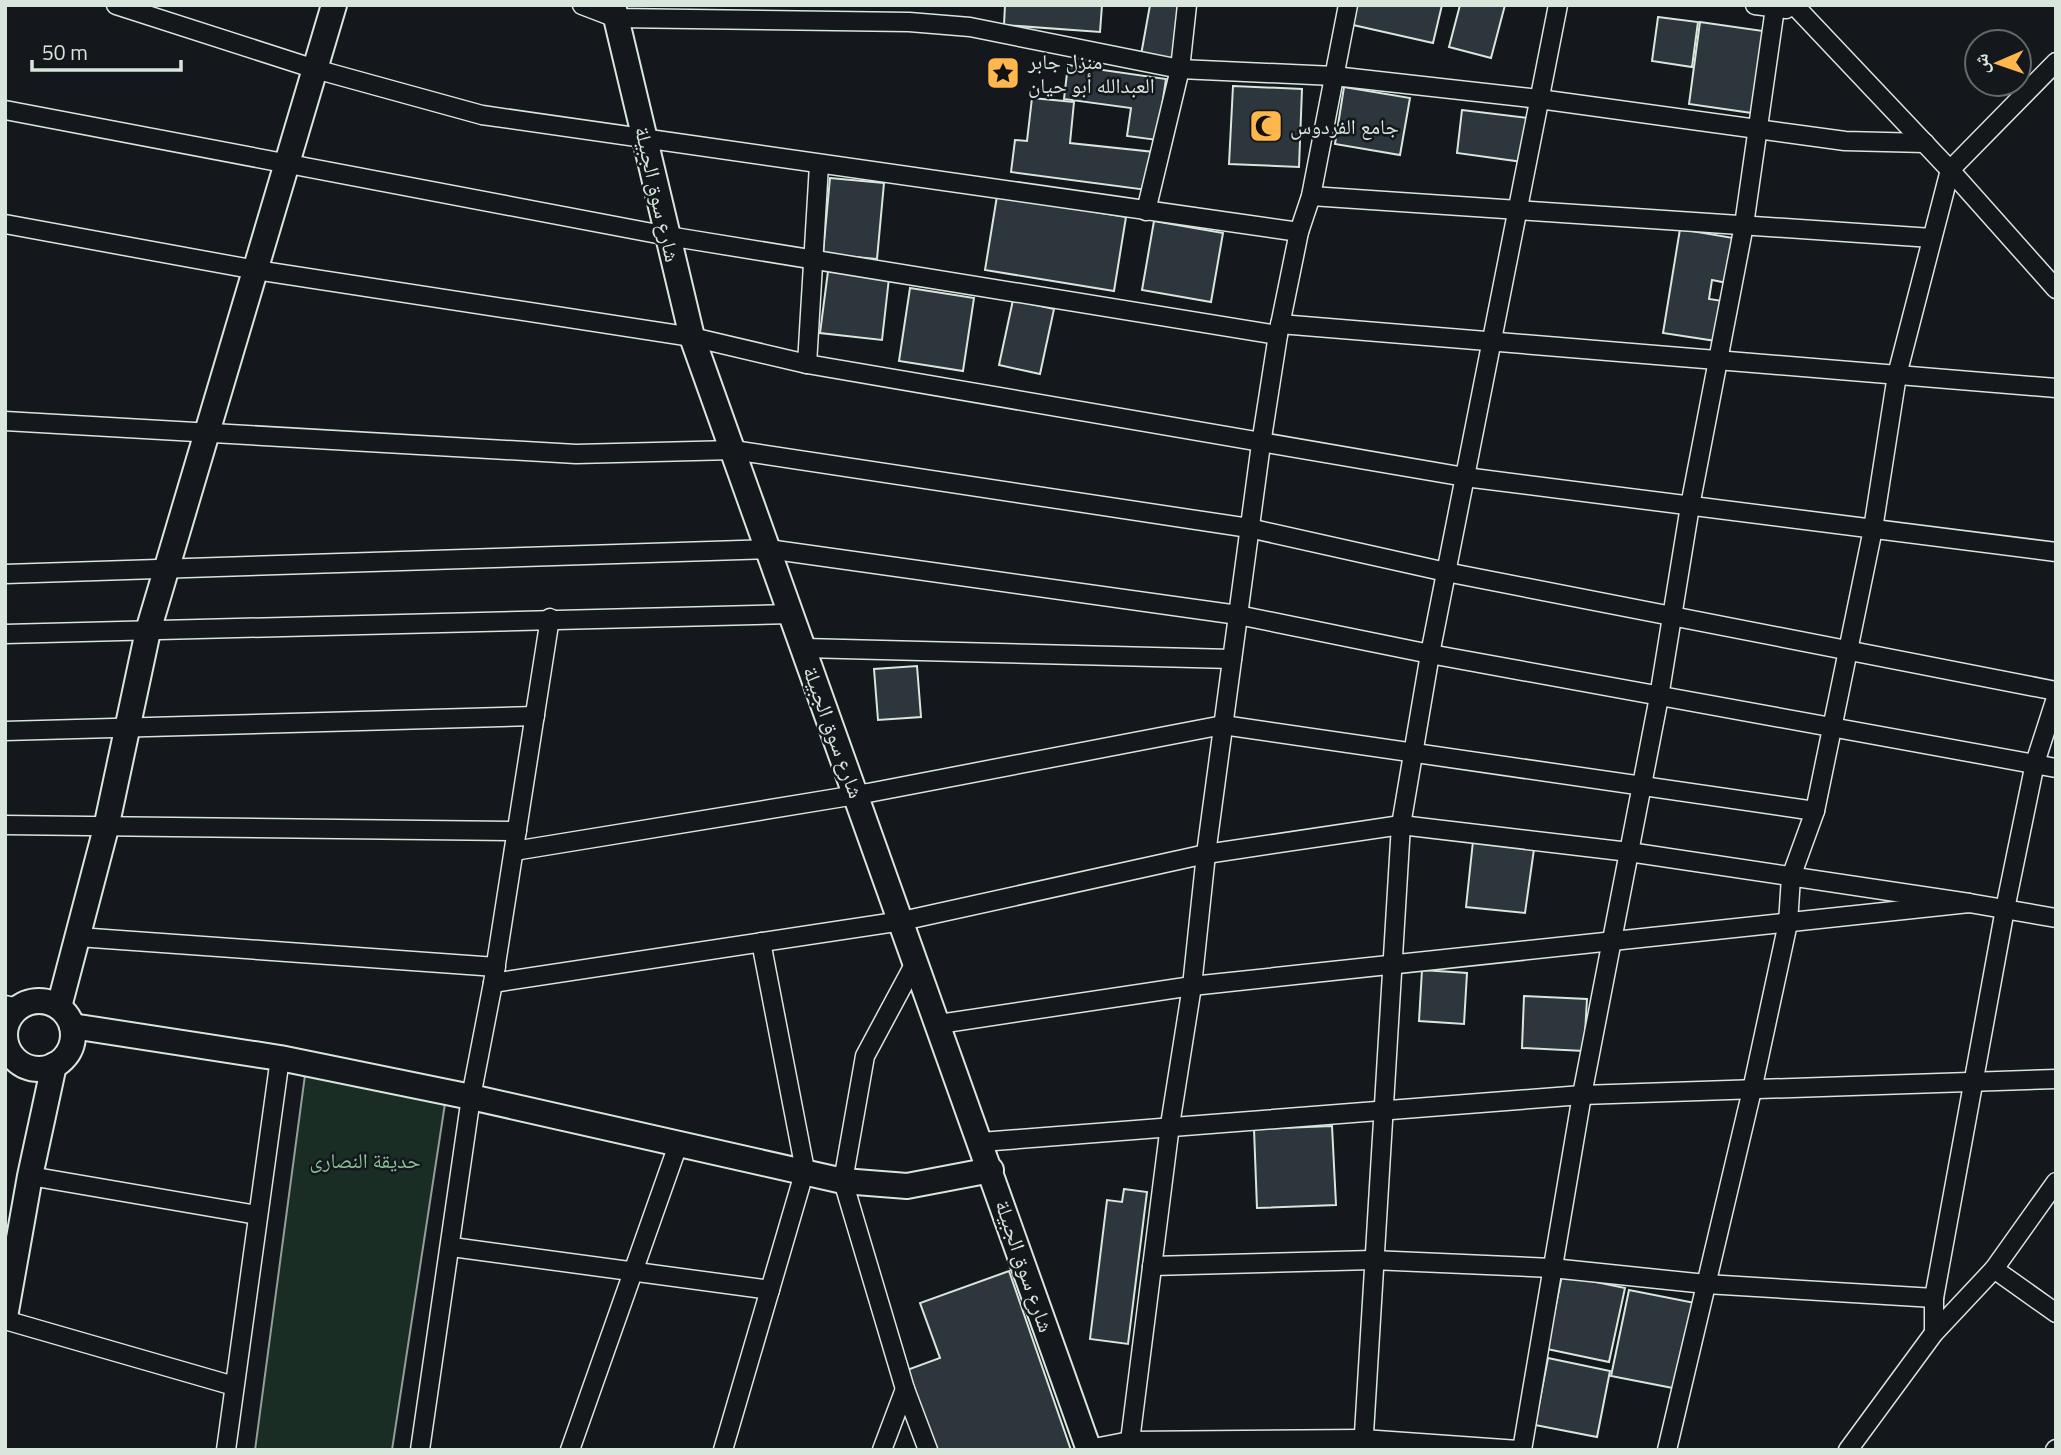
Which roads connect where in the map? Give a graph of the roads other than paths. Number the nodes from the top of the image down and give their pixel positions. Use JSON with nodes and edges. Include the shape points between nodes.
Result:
{"nodes":[{"id":1,"x":116,"y":5,"type":"edge"},
{"id":2,"x":334,"y":5,"type":"edge"},
{"id":3,"x":582,"y":5,"type":"edge"},
{"id":4,"x":1187,"y":5,"type":"edge"},
{"id":5,"x":1348,"y":5,"type":"edge"},
{"id":6,"x":1558,"y":5,"type":"edge"},
{"id":7,"x":1755,"y":5,"type":"edge"},
{"id":8,"x":1799,"y":7,"type":"edge"},
{"id":9,"x":1775,"y":8,"type":"junction"},
{"id":10,"x":614,"y":12,"type":"edge"},
{"id":11,"x":2056,"y":62,"type":"edge"},
{"id":12,"x":315,"y":69,"type":"junction"},
{"id":13,"x":1180,"y":69,"type":"junction"},
{"id":14,"x":1334,"y":76,"type":"junction"},
{"id":15,"x":1539,"y":99,"type":"junction"},
{"id":16,"x":5,"y":110,"type":"edge"},
{"id":17,"x":1758,"y":131,"type":"junction"},
{"id":18,"x":645,"y":140,"type":"junction"},
{"id":19,"x":1925,"y":144,"type":"junction"},
{"id":20,"x":287,"y":164,"type":"junction"},
{"id":21,"x":820,"y":165,"type":"junction"},
{"id":22,"x":1950,"y":170,"type":"junction"},
{"id":23,"x":1311,"y":196,"type":"junction"},
{"id":24,"x":1517,"y":210,"type":"junction"},
{"id":25,"x":1146,"y":211,"type":"junction"},
{"id":26,"x":5,"y":224,"type":"edge"},
{"id":27,"x":1744,"y":225,"type":"junction"},
{"id":28,"x":1299,"y":232,"type":"junction"},
{"id":29,"x":668,"y":236,"type":"junction"},
{"id":30,"x":1932,"y":239,"type":"junction"},
{"id":31,"x":814,"y":260,"type":"junction"},
{"id":32,"x":256,"y":270,"type":"junction"},
{"id":33,"x":2056,"y":289,"type":"edge"},
{"id":34,"x":1279,"y":329,"type":"junction"},
{"id":35,"x":692,"y":337,"type":"junction"},
{"id":36,"x":1492,"y":341,"type":"junction"},
{"id":37,"x":1719,"y":360,"type":"junction"},
{"id":38,"x":807,"y":364,"type":"junction"},
{"id":39,"x":1897,"y":375,"type":"junction"},
{"id":40,"x":2056,"y":388,"type":"edge"},
{"id":41,"x":5,"y":421,"type":"edge"},
{"id":42,"x":207,"y":435,"type":"junction"},
{"id":43,"x":1261,"y":444,"type":"junction"},
{"id":44,"x":733,"y":450,"type":"junction"},
{"id":45,"x":1465,"y":477,"type":"junction"},
{"id":46,"x":1690,"y":506,"type":"junction"},
{"id":47,"x":1249,"y":528,"type":"junction"},
{"id":48,"x":1873,"y":529,"type":"junction"},
{"id":49,"x":768,"y":549,"type":"junction"},
{"id":50,"x":2056,"y":552,"type":"edge"},
{"id":51,"x":167,"y":568,"type":"junction"},
{"id":52,"x":1446,"y":572,"type":"junction"},
{"id":53,"x":5,"y":574,"type":"edge"},
{"id":54,"x":792,"y":614,"type":"junction"},
{"id":55,"x":1238,"y":615,"type":"junction"},
{"id":56,"x":1672,"y":617,"type":"junction"},
{"id":57,"x":550,"y":618,"type":"junction"},
{"id":58,"x":148,"y":631,"type":"junction"},
{"id":59,"x":5,"y":634,"type":"edge"},
{"id":60,"x":804,"y":648,"type":"junction"},
{"id":61,"x":1847,"y":648,"type":"junction"},
{"id":62,"x":1430,"y":654,"type":"junction"},
{"id":63,"x":1232,"y":659,"type":"junction"},
{"id":64,"x":2056,"y":691,"type":"edge"},
{"id":65,"x":1659,"y":697,"type":"junction"},
{"id":66,"x":2056,"y":698,"type":"edge"},
{"id":67,"x":535,"y":716,"type":"junction"},
{"id":68,"x":1223,"y":725,"type":"junction"},
{"id":69,"x":129,"y":729,"type":"junction"},
{"id":70,"x":1833,"y":729,"type":"junction"},
{"id":71,"x":5,"y":732,"type":"edge"},
{"id":72,"x":1413,"y":751,"type":"junction"},
{"id":73,"x":2035,"y":763,"type":"junction"},
{"id":74,"x":2056,"y":768,"type":"edge"},
{"id":75,"x":1642,"y":785,"type":"junction"},
{"id":76,"x":857,"y":795,"type":"junction"},
{"id":77,"x":1815,"y":811,"type":"junction"},
{"id":78,"x":5,"y":825,"type":"edge"},
{"id":79,"x":1401,"y":825,"type":"junction"},
{"id":80,"x":106,"y":828,"type":"junction"},
{"id":81,"x":517,"y":831,"type":"junction"},
{"id":82,"x":514,"y":851,"type":"junction"},
{"id":83,"x":1629,"y":852,"type":"junction"},
{"id":84,"x":1206,"y":854,"type":"junction"},
{"id":85,"x":1791,"y":877,"type":"junction"},
{"id":86,"x":1969,"y":903,"type":"junction"},
{"id":87,"x":2005,"y":909,"type":"junction"},
{"id":88,"x":2056,"y":918,"type":"edge"},
{"id":89,"x":902,"y":921,"type":"junction"},
{"id":90,"x":1788,"y":923,"type":"junction"},
{"id":91,"x":78,"y":937,"type":"junction"},
{"id":92,"x":761,"y":942,"type":"junction"},
{"id":93,"x":1613,"y":942,"type":"junction"},
{"id":94,"x":916,"y":961,"type":"junction"},
{"id":95,"x":1392,"y":967,"type":"junction"},
{"id":96,"x":495,"y":975,"type":"junction"},
{"id":97,"x":1192,"y":986,"type":"junction"},
{"id":98,"x":12,"y":1007,"type":"edge"},
{"id":99,"x":66,"y":1016,"type":"junction"},
{"id":100,"x":939,"y":1024,"type":"junction"},
{"id":101,"x":8,"y":1056,"type":"edge"},
{"id":102,"x":280,"y":1058,"type":"junction"},
{"id":103,"x":54,"y":1065,"type":"junction"},
{"id":104,"x":2056,"y":1079,"type":"edge"},
{"id":105,"x":1973,"y":1084,"type":"junction"},
{"id":106,"x":1752,"y":1090,"type":"junction"},
{"id":107,"x":1582,"y":1095,"type":"junction"},
{"id":108,"x":471,"y":1097,"type":"junction"},
{"id":109,"x":1382,"y":1112,"type":"junction"},
{"id":110,"x":1170,"y":1125,"type":"junction"},
{"id":111,"x":679,"y":1142,"type":"junction"},
{"id":112,"x":981,"y":1142,"type":"junction"},
{"id":113,"x":804,"y":1170,"type":"junction"},
{"id":114,"x":991,"y":1170,"type":"junction"},
{"id":115,"x":30,"y":1176,"type":"junction"},
{"id":116,"x":843,"y":1181,"type":"junction"},
{"id":117,"x":2056,"y":1182,"type":"edge"},
{"id":118,"x":257,"y":1215,"type":"junction"},
{"id":119,"x":452,"y":1247,"type":"junction"},
{"id":120,"x":1372,"y":1260,"type":"junction"},
{"id":121,"x":1152,"y":1266,"type":"junction"},
{"id":122,"x":1552,"y":1268,"type":"junction"},
{"id":123,"x":1994,"y":1269,"type":"junction"},
{"id":124,"x":634,"y":1273,"type":"junction"},
{"id":125,"x":1706,"y":1284,"type":"junction"},
{"id":126,"x":769,"y":1290,"type":"junction"},
{"id":127,"x":1934,"y":1298,"type":"junction"},
{"id":128,"x":2056,"y":1313,"type":"edge"},
{"id":129,"x":5,"y":1319,"type":"edge"},
{"id":130,"x":1934,"y":1333,"type":"junction"},
{"id":131,"x":234,"y":1386,"type":"junction"},
{"id":132,"x":905,"y":1390,"type":"junction"},
{"id":133,"x":1130,"y":1441,"type":"junction"},
{"id":134,"x":1363,"y":1444,"type":"edge"},
{"id":135,"x":1089,"y":1449,"type":"edge"},
{"id":136,"x":226,"y":1450,"type":"edge"},
{"id":137,"x":420,"y":1450,"type":"edge"},
{"id":138,"x":570,"y":1450,"type":"edge"},
{"id":139,"x":723,"y":1450,"type":"edge"},
{"id":140,"x":882,"y":1450,"type":"edge"},
{"id":141,"x":928,"y":1450,"type":"edge"},
{"id":142,"x":1520,"y":1450,"type":"edge"},
{"id":143,"x":1667,"y":1450,"type":"edge"},
{"id":144,"x":1848,"y":1450,"type":"edge"}],
"edges":[{"from":1,"to":12,"type":"street"},
{"from":2,"to":12,"type":"street"},
{"from":3,"to":10,"type":"street"},
{"from":4,"to":13,"type":"street"},
{"from":5,"to":14,"type":"street"},
{"from":6,"to":15,"type":"street"},
{"from":7,"to":9,"type":"street"},
{"from":8,"to":9,"type":"street"},
{"from":8,"to":19,"type":"street"},
{"from":9,"to":17,"type":"street"},
{"from":10,"to":13,"type":"street","via":[[970,27]]},
{"from":10,"to":18,"type":"street","name":"شارع سوق الجبيلة"},
{"from":11,"to":22,"type":"street"},
{"from":12,"to":18,"type":"street","via":[[482,115]]},
{"from":12,"to":20,"type":"street"},
{"from":13,"to":14,"type":"street"},
{"from":13,"to":25,"type":"street"},
{"from":14,"to":15,"type":"street"},
{"from":14,"to":23,"type":"street"},
{"from":15,"to":17,"type":"street"},
{"from":15,"to":24,"type":"street"},
{"from":16,"to":20,"type":"street"},
{"from":17,"to":19,"type":"street"},
{"from":17,"to":27,"type":"street"},
{"from":18,"to":21,"type":"street"},
{"from":18,"to":29,"type":"street","name":"شارع سوق الجبيلة"},
{"from":19,"to":22,"type":"street"},
{"from":20,"to":29,"type":"street"},
{"from":20,"to":32,"type":"street"},
{"from":21,"to":25,"type":"street"},
{"from":21,"to":31,"type":"street"},
{"from":22,"to":30,"type":"street"},
{"from":22,"to":33,"type":"street"},
{"from":23,"to":24,"type":"street"},
{"from":23,"to":28,"type":"street"},
{"from":24,"to":27,"type":"street"},
{"from":24,"to":36,"type":"street"},
{"from":25,"to":28,"type":"street"},
{"from":26,"to":32,"type":"street"},
{"from":27,"to":30,"type":"street"},
{"from":27,"to":37,"type":"street"},
{"from":28,"to":34,"type":"street"},
{"from":29,"to":31,"type":"street"},
{"from":29,"to":35,"type":"street","name":"شارع سوق الجبيلة"},
{"from":30,"to":39,"type":"street"},
{"from":31,"to":34,"type":"street"},
{"from":31,"to":38,"type":"street"},
{"from":32,"to":35,"type":"street"},
{"from":32,"to":42,"type":"street"},
{"from":34,"to":36,"type":"street"},
{"from":34,"to":43,"type":"street"},
{"from":35,"to":38,"type":"street"},
{"from":35,"to":44,"type":"street","name":"شارع سوق الجبيلة"},
{"from":36,"to":37,"type":"street"},
{"from":36,"to":45,"type":"street"},
{"from":37,"to":39,"type":"street"},
{"from":37,"to":46,"type":"street"},
{"from":38,"to":43,"type":"street"},
{"from":39,"to":40,"type":"street"},
{"from":39,"to":48,"type":"street"},
{"from":41,"to":42,"type":"street"},
{"from":42,"to":44,"type":"street","via":[[576,454]]},
{"from":42,"to":51,"type":"street"},
{"from":43,"to":45,"type":"street"},
{"from":43,"to":47,"type":"street"},
{"from":44,"to":47,"type":"street"},
{"from":44,"to":49,"type":"street","name":"شارع سوق الجبيلة"},
{"from":45,"to":46,"type":"street"},
{"from":45,"to":52,"type":"street"},
{"from":46,"to":48,"type":"street"},
{"from":46,"to":56,"type":"street"},
{"from":47,"to":52,"type":"street"},
{"from":47,"to":55,"type":"street"},
{"from":48,"to":50,"type":"street"},
{"from":48,"to":61,"type":"street"},
{"from":49,"to":51,"type":"street"},
{"from":49,"to":54,"type":"street","name":"شارع سوق الجبيلة"},
{"from":49,"to":55,"type":"street"},
{"from":51,"to":53,"type":"street"},
{"from":51,"to":58,"type":"street"},
{"from":52,"to":56,"type":"street"},
{"from":52,"to":62,"type":"street"},
{"from":54,"to":57,"type":"street"},
{"from":54,"to":60,"type":"street","name":"شارع سوق الجبيلة"},
{"from":55,"to":62,"type":"street"},
{"from":55,"to":63,"type":"street"},
{"from":56,"to":61,"type":"street"},
{"from":56,"to":65,"type":"street"},
{"from":57,"to":58,"type":"street"},
{"from":57,"to":67,"type":"street"},
{"from":58,"to":59,"type":"street"},
{"from":58,"to":69,"type":"street"},
{"from":60,"to":63,"type":"street"},
{"from":60,"to":76,"type":"street","name":"شارع سوق الجبيلة"},
{"from":61,"to":64,"type":"street"},
{"from":61,"to":70,"type":"street"},
{"from":62,"to":65,"type":"street"},
{"from":62,"to":72,"type":"street"},
{"from":63,"to":68,"type":"street"},
{"from":65,"to":70,"type":"street"},
{"from":65,"to":75,"type":"street"},
{"from":66,"to":73,"type":"street"},
{"from":67,"to":69,"type":"street"},
{"from":67,"to":81,"type":"street"},
{"from":68,"to":72,"type":"street"},
{"from":68,"to":76,"type":"street"},
{"from":68,"to":84,"type":"street"},
{"from":69,"to":71,"type":"street"},
{"from":69,"to":80,"type":"street"},
{"from":70,"to":73,"type":"street"},
{"from":70,"to":77,"type":"street"},
{"from":72,"to":75,"type":"street"},
{"from":72,"to":79,"type":"street"},
{"from":73,"to":74,"type":"street"},
{"from":73,"to":87,"type":"street"},
{"from":75,"to":77,"type":"street"},
{"from":75,"to":83,"type":"street"},
{"from":76,"to":82,"type":"street"},
{"from":76,"to":89,"type":"street","name":"شارع سوق الجبيلة"},
{"from":77,"to":85,"type":"street"},
{"from":78,"to":80,"type":"street"},
{"from":79,"to":83,"type":"street"},
{"from":79,"to":84,"type":"street"},
{"from":79,"to":95,"type":"street"},
{"from":80,"to":81,"type":"street"},
{"from":80,"to":91,"type":"street"},
{"from":81,"to":82,"type":"street"},
{"from":82,"to":96,"type":"street"},
{"from":83,"to":85,"type":"street"},
{"from":83,"to":93,"type":"street"},
{"from":84,"to":89,"type":"street"},
{"from":84,"to":97,"type":"street"},
{"from":85,"to":86,"type":"street"},
{"from":85,"to":90,"type":"street"},
{"from":86,"to":87,"type":"street"},
{"from":86,"to":90,"type":"street"},
{"from":87,"to":88,"type":"street"},
{"from":87,"to":105,"type":"street"},
{"from":89,"to":92,"type":"street"},
{"from":89,"to":94,"type":"street","name":"شارع سوق الجبيلة"},
{"from":90,"to":93,"type":"street"},
{"from":90,"to":106,"type":"street"},
{"from":91,"to":96,"type":"street"},
{"from":91,"to":99,"type":"street"},
{"from":92,"to":96,"type":"street"},
{"from":92,"to":113,"type":"street"},
{"from":93,"to":95,"type":"street"},
{"from":93,"to":107,"type":"street"},
{"from":94,"to":100,"type":"street","name":"شارع سوق الجبيلة"},
{"from":94,"to":116,"type":"street","via":[[865,1056]]},
{"from":95,"to":97,"type":"street"},
{"from":95,"to":109,"type":"street"},
{"from":96,"to":108,"type":"street"},
{"from":97,"to":100,"type":"street"},
{"from":97,"to":110,"type":"street"},
{"from":98,"to":99,"type":"street","via":[[38,1001]]},
{"from":98,"to":101,"type":"street","via":[[5,1034]]},
{"from":99,"to":102,"type":"street"},
{"from":99,"to":103,"type":"street","via":[[70,1049]]},
{"from":100,"to":112,"type":"street","name":"شارع سوق الجبيلة"},
{"from":101,"to":103,"type":"street","via":[[35,1069]]},
{"from":102,"to":108,"type":"street"},
{"from":102,"to":118,"type":"street"},
{"from":103,"to":115,"type":"street"},
{"from":104,"to":105,"type":"street"},
{"from":105,"to":106,"type":"street"},
{"from":105,"to":127,"type":"street"},
{"from":106,"to":107,"type":"street"},
{"from":106,"to":125,"type":"street"},
{"from":107,"to":109,"type":"street"},
{"from":107,"to":122,"type":"street"},
{"from":108,"to":111,"type":"street"},
{"from":108,"to":119,"type":"street"},
{"from":109,"to":110,"type":"street"},
{"from":109,"to":120,"type":"street"},
{"from":110,"to":112,"type":"street"},
{"from":110,"to":121,"type":"street"},
{"from":111,"to":113,"type":"street"},
{"from":111,"to":124,"type":"street"},
{"from":112,"to":114,"type":"street","name":"شارع سوق الجبيلة"},
{"from":113,"to":116,"type":"street"},
{"from":113,"to":126,"type":"street"},
{"from":114,"to":116,"type":"street","via":[[906,1186]]},
{"from":114,"to":135,"type":"street","name":"شارع سوق الجبيلة"},
{"from":115,"to":118,"type":"street"},
{"from":115,"to":129,"type":"street"},
{"from":116,"to":132,"type":"street"},
{"from":117,"to":123,"type":"street"},
{"from":118,"to":131,"type":"street"},
{"from":119,"to":124,"type":"street"},
{"from":119,"to":137,"type":"street"},
{"from":120,"to":121,"type":"street"},
{"from":120,"to":122,"type":"street"},
{"from":120,"to":134,"type":"street"},
{"from":121,"to":133,"type":"street"},
{"from":122,"to":125,"type":"street"},
{"from":122,"to":142,"type":"street"},
{"from":123,"to":128,"type":"street"},
{"from":123,"to":130,"type":"street"},
{"from":124,"to":126,"type":"street"},
{"from":124,"to":138,"type":"street"},
{"from":125,"to":127,"type":"street"},
{"from":125,"to":143,"type":"street"},
{"from":126,"to":139,"type":"street"},
{"from":127,"to":130,"type":"street"},
{"from":129,"to":131,"type":"street"},
{"from":130,"to":144,"type":"street"},
{"from":131,"to":136,"type":"street"},
{"from":132,"to":140,"type":"street"},
{"from":132,"to":141,"type":"street"},
{"from":133,"to":134,"type":"street"},
{"from":133,"to":135,"type":"street"},
{"from":134,"to":142,"type":"street"}]}
